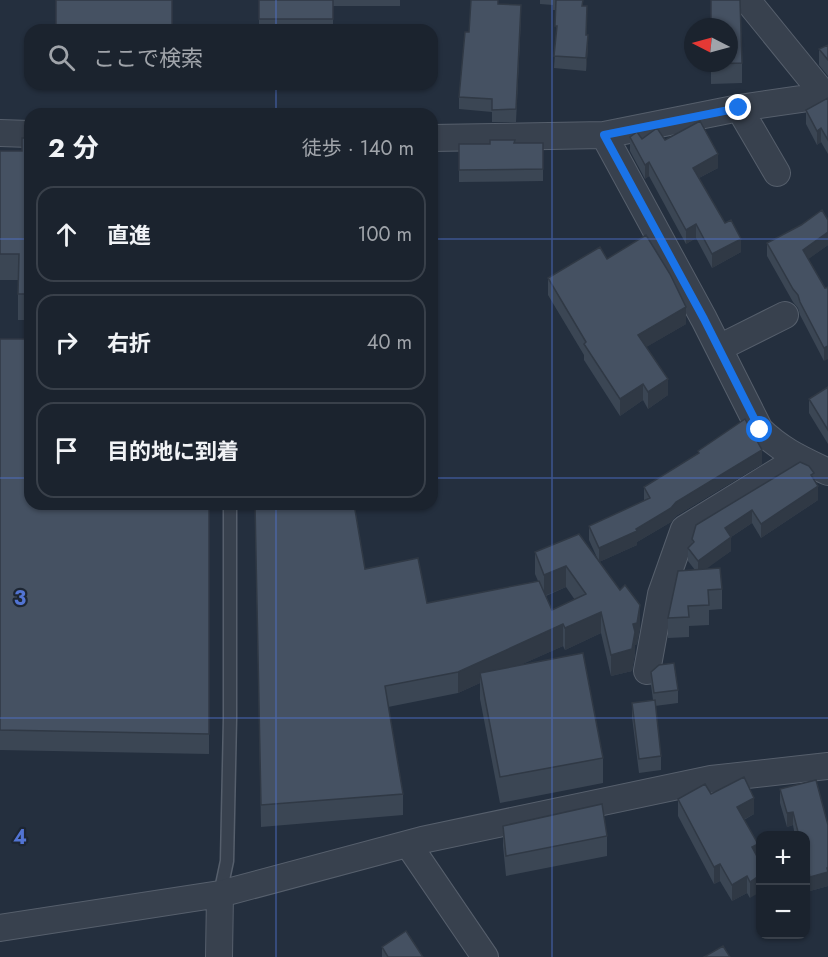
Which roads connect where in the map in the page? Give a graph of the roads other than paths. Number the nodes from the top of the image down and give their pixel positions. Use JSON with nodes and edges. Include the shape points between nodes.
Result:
{"nodes":[{"id":1,"x":747,"y":0,"type":"edge"},
{"id":2,"x":826,"y":95,"type":"edge"},
{"id":3,"x":739,"y":108,"type":"junction"},
{"id":4,"x":0,"y":133,"type":"edge"},
{"id":5,"x":24,"y":134,"type":"edge"},
{"id":6,"x":604,"y":135,"type":"junction"},
{"id":7,"x":438,"y":138,"type":"edge"},
{"id":8,"x":777,"y":173,"type":"dead end"},
{"id":9,"x":785,"y":315,"type":"dead end"},
{"id":10,"x":719,"y":348,"type":"junction"},
{"id":11,"x":798,"y":459,"type":"junction"},
{"id":12,"x":828,"y":472,"type":"edge"},
{"id":13,"x":230,"y":510,"type":"edge"},
{"id":14,"x":647,"y":671,"type":"dead end"},
{"id":15,"x":828,"y":766,"type":"edge"},
{"id":16,"x":408,"y":844,"type":"junction"},
{"id":17,"x":220,"y":894,"type":"junction"},
{"id":18,"x":0,"y":928,"type":"edge"},
{"id":19,"x":219,"y":957,"type":"edge"},
{"id":20,"x":485,"y":957,"type":"edge"}],
"edges":[{"from":1,"to":2,"type":"street"},
{"from":2,"to":3,"type":"street"},
{"from":3,"to":6,"type":"street"},
{"from":3,"to":8,"type":"street"},
{"from":4,"to":5,"type":"street"},
{"from":6,"to":7,"type":"street"},
{"from":6,"to":10,"type":"street"},
{"from":9,"to":10,"type":"street"},
{"from":10,"to":11,"type":"street","via":[[760,430]]},
{"from":11,"to":12,"type":"street"},
{"from":11,"to":14,"type":"street","via":[[684,529],[661,594]]},
{"from":13,"to":17,"type":"lane","via":[[227,861]]},
{"from":15,"to":16,"type":"street","via":[[711,779]]},
{"from":16,"to":17,"type":"street"},
{"from":16,"to":20,"type":"street"},
{"from":17,"to":18,"type":"street"},
{"from":17,"to":19,"type":"street"}]}
